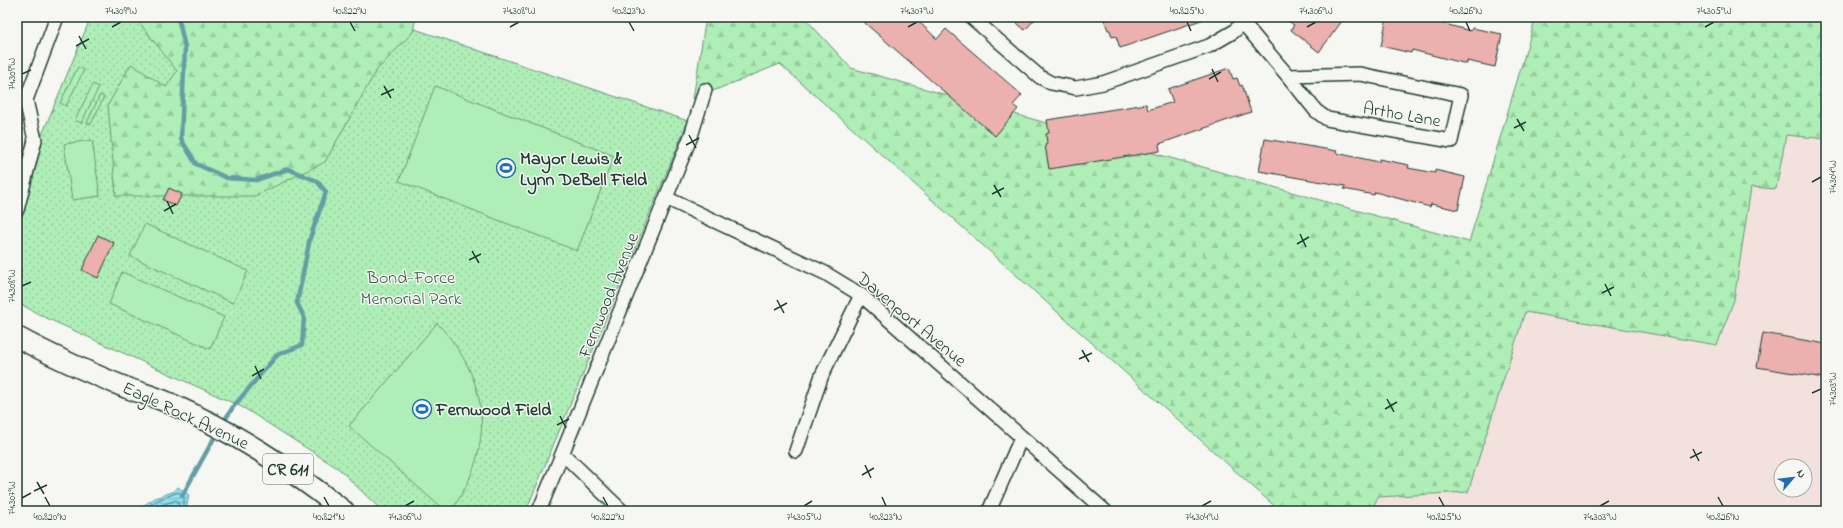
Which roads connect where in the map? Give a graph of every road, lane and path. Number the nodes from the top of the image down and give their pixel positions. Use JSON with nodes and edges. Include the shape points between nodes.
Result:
{"nodes":[{"id":1,"x":56,"y":17,"type":"edge"},
{"id":2,"x":971,"y":17,"type":"edge"},
{"id":3,"x":1247,"y":20,"type":"edge"},
{"id":4,"x":1288,"y":76,"type":"junction"},
{"id":5,"x":706,"y":90,"type":"dead end"},
{"id":6,"x":666,"y":198,"type":"junction"},
{"id":7,"x":17,"y":210,"type":"edge"},
{"id":8,"x":861,"y":295,"type":"junction"},
{"id":9,"x":17,"y":337,"type":"edge"},
{"id":10,"x":1021,"y":438,"type":"junction"},
{"id":11,"x":796,"y":451,"type":"dead end"},
{"id":12,"x":563,"y":454,"type":"junction"},
{"id":13,"x":344,"y":511,"type":"edge"},
{"id":14,"x":539,"y":511,"type":"edge"},
{"id":15,"x":622,"y":511,"type":"edge"},
{"id":16,"x":988,"y":511,"type":"edge"},
{"id":17,"x":1105,"y":511,"type":"edge"}],
"edges":[{"from":1,"to":7,"type":"street","via":[[26,100],[35,140]]},
{"from":2,"to":3,"type":"street","via":[[1040,77],[1051,83],[1076,88],[1103,83],[1196,52],[1222,39]]},
{"from":3,"to":4,"type":"street","name":"Artho Lane"},
{"from":4,"to":4,"type":"street","name":"Artho Lane","via":[[1360,74],[1461,95],[1451,141],[1327,119],[1316,111]]},
{"from":5,"to":6,"type":"street","name":"Fernwood Avenue"},
{"from":6,"to":8,"type":"street","name":"Davenport Avenue","via":[[825,273]]},
{"from":6,"to":12,"type":"street","name":"Fernwood Avenue"},
{"from":8,"to":10,"type":"street","name":"Davenport Avenue"},
{"from":8,"to":11,"type":"street","via":[[822,375]]},
{"from":9,"to":13,"type":"main road","name":"Eagle Rock Avenue","number":"CR 611","via":[[104,378],[168,403],[224,429],[296,474]]},
{"from":10,"to":16,"type":"street"},
{"from":10,"to":17,"type":"street","name":"Davenport Avenue"},
{"from":12,"to":14,"type":"street","name":"Fernwood Avenue"},
{"from":12,"to":15,"type":"street"}]}
